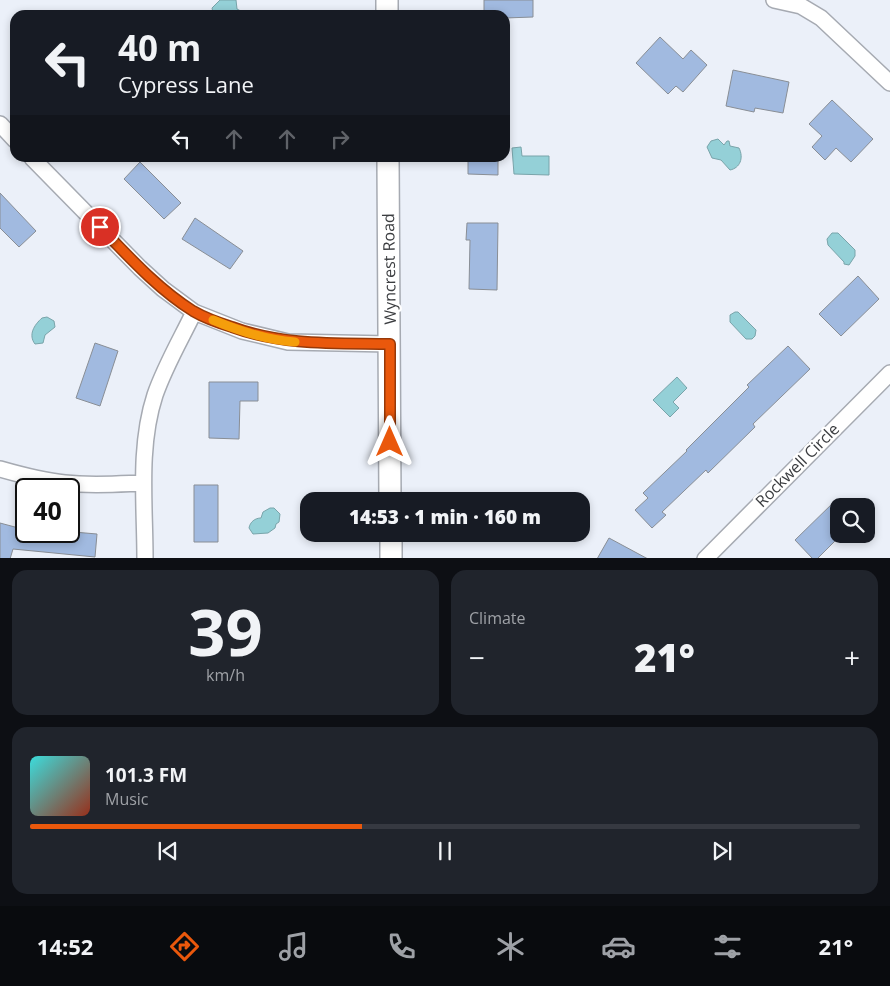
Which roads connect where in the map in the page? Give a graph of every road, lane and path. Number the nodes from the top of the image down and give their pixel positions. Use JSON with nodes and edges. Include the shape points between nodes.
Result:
{"nodes":[{"id":1,"x":774,"y":0,"type":"edge"},
{"id":2,"x":890,"y":83,"type":"edge"},
{"id":3,"x":0,"y":124,"type":"edge"},
{"id":4,"x":10,"y":135,"type":"edge"},
{"id":5,"x":36,"y":162,"type":"edge"},
{"id":6,"x":388,"y":162,"type":"edge"},
{"id":7,"x":194,"y":312,"type":"junction"},
{"id":8,"x":390,"y":344,"type":"junction"},
{"id":9,"x":890,"y":373,"type":"edge"},
{"id":10,"x":0,"y":470,"type":"edge"},
{"id":11,"x":143,"y":482,"type":"junction"},
{"id":12,"x":390,"y":492,"type":"edge"},
{"id":13,"x":391,"y":542,"type":"edge"},
{"id":14,"x":145,"y":558,"type":"edge"},
{"id":15,"x":391,"y":558,"type":"edge"},
{"id":16,"x":705,"y":558,"type":"edge"}],
"edges":[{"from":1,"to":2,"type":"street","via":[[801,6],[821,18]]},
{"from":3,"to":4,"type":"street"},
{"from":5,"to":7,"type":"street","via":[[140,268]]},
{"from":6,"to":8,"type":"street","name":"Wyncrest Road"},
{"from":7,"to":8,"type":"street","via":[[242,331],[282,341]]},
{"from":7,"to":11,"type":"street","via":[[155,395]]},
{"from":8,"to":12,"type":"street","name":"Wyncrest Road"},
{"from":9,"to":16,"type":"street","name":"Rockwell Circle"},
{"from":10,"to":11,"type":"street","via":[[66,484]]},
{"from":11,"to":14,"type":"street"},
{"from":13,"to":15,"type":"street"}]}
